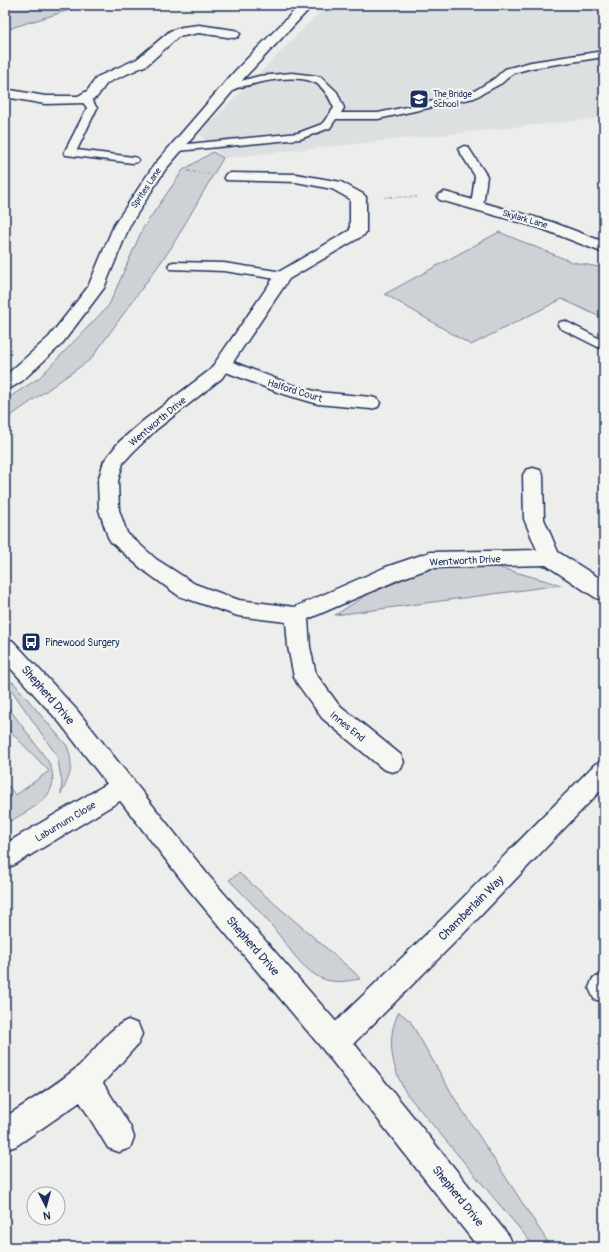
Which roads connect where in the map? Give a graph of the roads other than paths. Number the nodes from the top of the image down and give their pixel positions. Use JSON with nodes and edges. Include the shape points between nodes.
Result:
{"nodes":[{"id":1,"x":307,"y":5,"type":"edge"},
{"id":2,"x":234,"y":34,"type":"dead end"},
{"id":3,"x":604,"y":54,"type":"edge"},
{"id":4,"x":230,"y":87,"type":"junction"},
{"id":5,"x":5,"y":93,"type":"edge"},
{"id":6,"x":85,"y":98,"type":"junction"},
{"id":7,"x":332,"y":116,"type":"junction"},
{"id":8,"x":178,"y":148,"type":"junction"},
{"id":9,"x":464,"y":149,"type":"dead end"},
{"id":10,"x":133,"y":160,"type":"dead end"},
{"id":11,"x":231,"y":178,"type":"road end"},
{"id":12,"x":445,"y":197,"type":"road end"},
{"id":13,"x":477,"y":206,"type":"junction"},
{"id":14,"x":604,"y":248,"type":"edge"},
{"id":15,"x":174,"y":266,"type":"dead end"},
{"id":16,"x":283,"y":276,"type":"junction"},
{"id":17,"x":565,"y":325,"type":"dead end"},
{"id":18,"x":604,"y":346,"type":"edge"},
{"id":19,"x":222,"y":364,"type":"junction"},
{"id":20,"x":5,"y":384,"type":"edge"},
{"id":21,"x":371,"y":403,"type":"dead end"},
{"id":22,"x":533,"y":475,"type":"dead end"},
{"id":23,"x":550,"y":557,"type":"junction"},
{"id":24,"x":604,"y":592,"type":"edge"},
{"id":25,"x":297,"y":615,"type":"junction"},
{"id":26,"x":5,"y":647,"type":"edge"},
{"id":27,"x":392,"y":762,"type":"dead end"},
{"id":28,"x":604,"y":771,"type":"edge"},
{"id":29,"x":124,"y":786,"type":"junction"},
{"id":30,"x":5,"y":856,"type":"edge"},
{"id":31,"x":128,"y":1034,"type":"dead end"},
{"id":32,"x":335,"y":1042,"type":"junction"},
{"id":33,"x":84,"y":1080,"type":"junction"},
{"id":34,"x":5,"y":1135,"type":"edge"},
{"id":35,"x":119,"y":1137,"type":"dead end"},
{"id":36,"x":498,"y":1247,"type":"edge"}],
"edges":[{"from":1,"to":4,"type":"street","name":"Sprites Lane"},
{"from":2,"to":6,"type":"street","via":[[199,29],[174,34],[142,62],[102,80],[92,94]]},
{"from":3,"to":7,"type":"lane","via":[[531,65],[509,71],[498,81],[474,95],[378,116]]},
{"from":4,"to":7,"type":"lane","via":[[260,79],[292,76],[316,79],[333,94],[339,108]]},
{"from":4,"to":8,"type":"street","name":"Sprites Lane"},
{"from":5,"to":6,"type":"street","via":[[56,101]]},
{"from":6,"to":10,"type":"lane","via":[[92,108],[70,153]]},
{"from":7,"to":8,"type":"lane","via":[[326,126],[300,136]]},
{"from":8,"to":20,"type":"street","name":"Sprites Lane","via":[[159,168],[122,225],[96,288],[55,341]]},
{"from":9,"to":13,"type":"lane","via":[[481,176]]},
{"from":11,"to":16,"type":"street","name":"Wentworth Drive","via":[[296,178],[336,185],[358,197],[358,232]]},
{"from":12,"to":13,"type":"street","name":"Skylark Lane"},
{"from":13,"to":14,"type":"street","name":"Skylark Lane","via":[[546,225]]},
{"from":15,"to":16,"type":"lane","via":[[224,267]]},
{"from":16,"to":19,"type":"street","name":"Wentworth Drive"},
{"from":17,"to":18,"type":"lane"},
{"from":19,"to":21,"type":"street","name":"Halford Court","via":[[286,389],[318,398]]},
{"from":19,"to":25,"type":"street","name":"Wentworth Drive","via":[[216,374],[150,425],[114,461],[108,481],[109,510],[118,537],[148,564],[187,590],[238,608]]},
{"from":22,"to":23,"type":"street","via":[[534,520]]},
{"from":23,"to":24,"type":"street"},
{"from":23,"to":25,"type":"street","name":"Wentworth Drive","via":[[430,560],[393,573]]},
{"from":25,"to":27,"type":"street","name":"Innes End","via":[[299,647],[305,677],[330,711]]},
{"from":26,"to":29,"type":"street","name":"Shepherd Drive","via":[[68,716]]},
{"from":28,"to":32,"type":"street","name":"Chamberlain Way","via":[[454,926]]},
{"from":29,"to":30,"type":"street","name":"Laburnum Close"},
{"from":29,"to":32,"type":"street","name":"Shepherd Drive","via":[[199,883]]},
{"from":31,"to":33,"type":"street","via":[[105,1061]]},
{"from":32,"to":36,"type":"street","name":"Shepherd Drive"},
{"from":33,"to":34,"type":"street","via":[[62,1098]]},
{"from":33,"to":35,"type":"street"}]}
